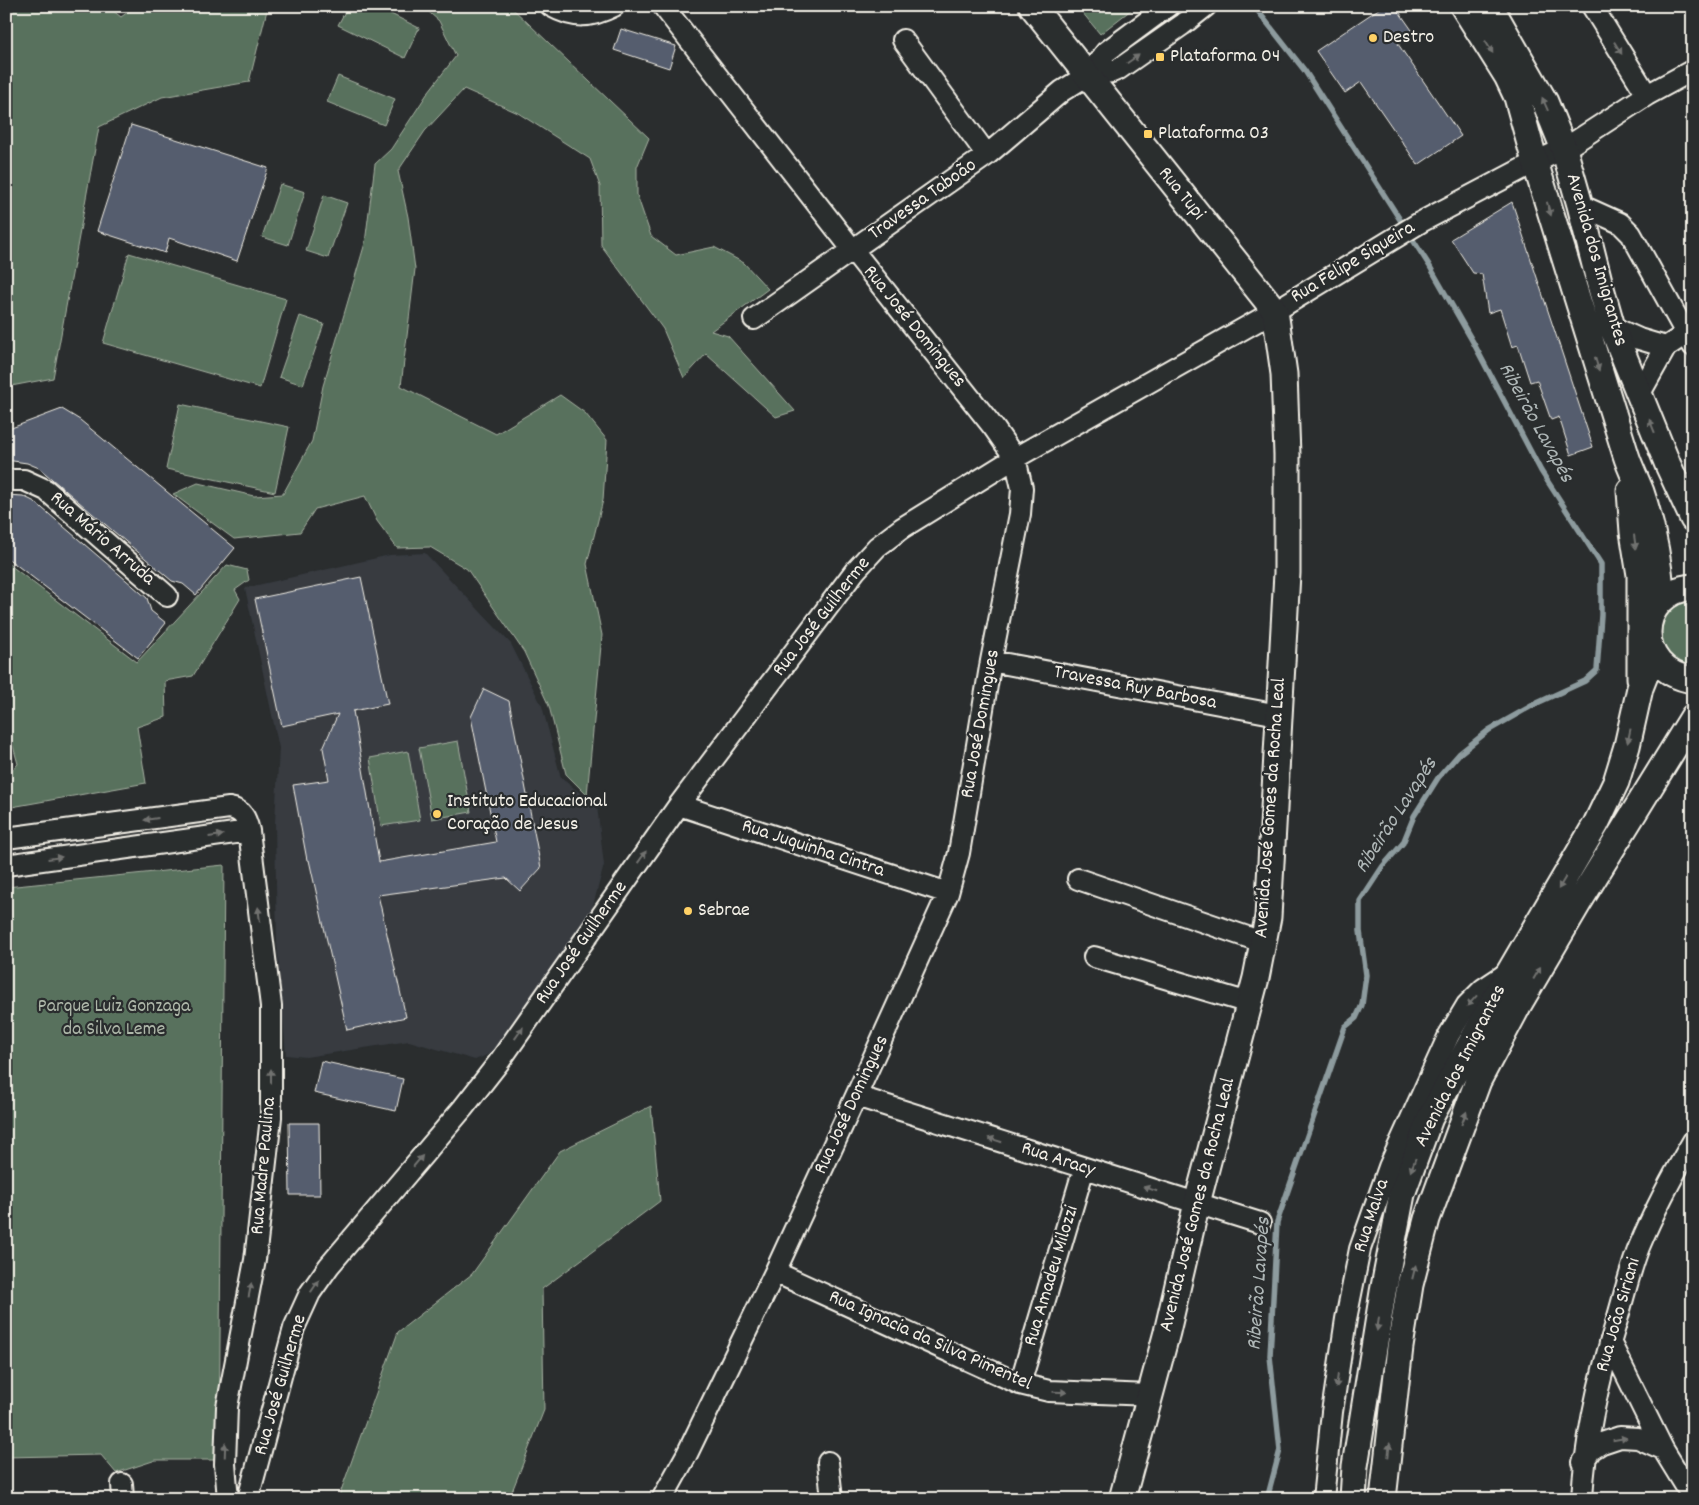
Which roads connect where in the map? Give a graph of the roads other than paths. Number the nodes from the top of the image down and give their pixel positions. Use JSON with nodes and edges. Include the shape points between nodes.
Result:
{"nodes":[{"id":1,"x":551,"y":6,"type":"edge"},
{"id":2,"x":614,"y":6,"type":"edge"},
{"id":3,"x":663,"y":6,"type":"edge"},
{"id":4,"x":1032,"y":6,"type":"edge"},
{"id":5,"x":1168,"y":6,"type":"edge"},
{"id":6,"x":1206,"y":6,"type":"edge"},
{"id":7,"x":1463,"y":6,"type":"edge"},
{"id":8,"x":1490,"y":6,"type":"edge"},
{"id":9,"x":1592,"y":6,"type":"edge"},
{"id":10,"x":903,"y":40,"type":"dead end"},
{"id":11,"x":1693,"y":70,"type":"edge"},
{"id":12,"x":1088,"y":75,"type":"junction"},
{"id":13,"x":1647,"y":95,"type":"junction"},
{"id":14,"x":1564,"y":149,"type":"junction"},
{"id":15,"x":987,"y":155,"type":"junction"},
{"id":16,"x":1535,"y":162,"type":"junction"},
{"id":17,"x":1580,"y":205,"type":"junction"},
{"id":18,"x":852,"y":250,"type":"junction"},
{"id":19,"x":1275,"y":311,"type":"junction"},
{"id":20,"x":754,"y":320,"type":"dead end"},
{"id":21,"x":1612,"y":327,"type":"junction"},
{"id":22,"x":1690,"y":336,"type":"edge"},
{"id":23,"x":1666,"y":347,"type":"junction"},
{"id":24,"x":1639,"y":395,"type":"junction"},
{"id":25,"x":1015,"y":458,"type":"junction"},
{"id":26,"x":1627,"y":458,"type":"junction"},
{"id":27,"x":1668,"y":465,"type":"junction"},
{"id":28,"x":6,"y":480,"type":"edge"},
{"id":29,"x":1693,"y":494,"type":"edge"},
{"id":30,"x":1693,"y":519,"type":"edge"},
{"id":31,"x":1693,"y":587,"type":"edge"},
{"id":32,"x":167,"y":596,"type":"dead end"},
{"id":33,"x":1662,"y":599,"type":"junction"},
{"id":34,"x":1653,"y":655,"type":"junction"},
{"id":35,"x":991,"y":661,"type":"junction"},
{"id":36,"x":1693,"y":680,"type":"edge"},
{"id":37,"x":1640,"y":688,"type":"junction"},
{"id":38,"x":1278,"y":715,"type":"junction"},
{"id":39,"x":1693,"y":717,"type":"edge"},
{"id":40,"x":678,"y":805,"type":"junction"},
{"id":41,"x":249,"y":831,"type":"junction"},
{"id":42,"x":6,"y":838,"type":"edge"},
{"id":43,"x":6,"y":865,"type":"edge"},
{"id":44,"x":1078,"y":879,"type":"dead end"},
{"id":45,"x":948,"y":892,"type":"junction"},
{"id":46,"x":1262,"y":942,"type":"junction"},
{"id":47,"x":1094,"y":957,"type":"dead end"},
{"id":48,"x":1510,"y":970,"type":"junction"},
{"id":49,"x":1249,"y":1004,"type":"junction"},
{"id":50,"x":856,"y":1096,"type":"junction"},
{"id":51,"x":1693,"y":1142,"type":"edge"},
{"id":52,"x":1084,"y":1168,"type":"junction"},
{"id":53,"x":1197,"y":1203,"type":"junction"},
{"id":54,"x":1260,"y":1223,"type":"dead end"},
{"id":55,"x":775,"y":1272,"type":"junction"},
{"id":56,"x":1610,"y":1342,"type":"junction"},
{"id":57,"x":1020,"y":1384,"type":"junction"},
{"id":58,"x":1150,"y":1395,"type":"junction"},
{"id":59,"x":1663,"y":1449,"type":"junction"},
{"id":60,"x":828,"y":1462,"type":"dead end"},
{"id":61,"x":1584,"y":1462,"type":"junction"},
{"id":62,"x":1693,"y":1498,"type":"edge"},
{"id":63,"x":228,"y":1499,"type":"edge"},
{"id":64,"x":248,"y":1499,"type":"edge"},
{"id":65,"x":662,"y":1499,"type":"edge"},
{"id":66,"x":832,"y":1499,"type":"edge"},
{"id":67,"x":1122,"y":1499,"type":"edge"},
{"id":68,"x":1323,"y":1499,"type":"edge"},
{"id":69,"x":1353,"y":1499,"type":"edge"},
{"id":70,"x":1383,"y":1499,"type":"edge"},
{"id":71,"x":1582,"y":1499,"type":"edge"}],
"edges":[{"from":1,"to":2,"type":"street","via":[[564,14],[581,16]]},
{"from":3,"to":18,"type":"street","name":"Rua José Domingues"},
{"from":4,"to":12,"type":"main road","name":"Rua Tupi"},
{"from":5,"to":12,"type":"street","via":[[1106,52]]},
{"from":12,"to":6,"type":"street","one_way":true,"via":[[1119,69]]},
{"from":7,"to":16,"type":"main road","name":"Avenida dos Imigrantes","one_way":true,"via":[[1514,90]]},
{"from":14,"to":8,"type":"main road","name":"Avenida dos Imigrantes","one_way":true,"via":[[1545,102]]},
{"from":9,"to":13,"type":"street","one_way":true},
{"from":10,"to":15,"type":"street"},
{"from":11,"to":13,"type":"street","name":"Rua Felipe Siqueira"},
{"from":12,"to":15,"type":"street","name":"Travessa Taboão","via":[[1062,91]]},
{"from":12,"to":19,"type":"main road","name":"Rua Tupi"},
{"from":13,"to":14,"type":"street","name":"Rua Felipe Siqueira"},
{"from":14,"to":16,"type":"street","name":"Rua Felipe Siqueira"},
{"from":14,"to":17,"type":"main road","name":"Avenida dos Imigrantes"},
{"from":15,"to":18,"type":"street","name":"Travessa Taboão"},
{"from":16,"to":19,"type":"street","name":"Rua Felipe Siqueira","via":[[1421,222]]},
{"from":16,"to":26,"type":"main road","name":"Avenida dos Imigrantes","one_way":true},
{"from":17,"to":21,"type":"main road","name":"Avenida dos Imigrantes"},
{"from":17,"to":22,"type":"street","via":[[1620,222],[1631,234]]},
{"from":18,"to":20,"type":"street","name":"Travessa Taboão"},
{"from":18,"to":25,"type":"street","name":"Rua José Domingues"},
{"from":19,"to":25,"type":"street","name":"Rua Felipe Siqueira"},
{"from":19,"to":38,"type":"main road","name":"Avenida José Gomes da Rocha Leal","via":[[1284,374],[1287,456],[1287,573]]},
{"from":21,"to":23,"type":"street"},
{"from":21,"to":24,"type":"main road","name":"Avenida dos Imigrantes"},
{"from":22,"to":23,"type":"street"},
{"from":23,"to":24,"type":"street"},
{"from":27,"to":24,"type":"main road","name":"Avenida dos Imigrantes","one_way":true},
{"from":25,"to":35,"type":"street","name":"Rua José Domingues","via":[[1022,488],[1020,514]]},
{"from":25,"to":40,"type":"street","name":"Rua José Guilherme","via":[[877,547],[855,571]]},
{"from":26,"to":33,"type":"main road","via":[[1650,522]]},
{"from":26,"to":37,"type":"main road","one_way":true,"via":[[1640,574]]},
{"from":27,"to":29,"type":"main road"},
{"from":27,"to":30,"type":"main road","name":"Avenida dos Imigrantes"},
{"from":28,"to":32,"type":"street","name":"Rua Mário Arruda","via":[[24,480],[46,490]]},
{"from":31,"to":33,"type":"main road"},
{"from":33,"to":34,"type":"main road","via":[[1648,625],[1648,641]]},
{"from":34,"to":36,"type":"main road","via":[[1663,668],[1676,676]]},
{"from":34,"to":37,"type":"main road"},
{"from":35,"to":38,"type":"street","name":"Travessa Ruy Barbosa"},
{"from":35,"to":45,"type":"street","name":"Rua José Domingues","via":[[958,853]]},
{"from":37,"to":48,"type":"main road","name":"Avenida dos Imigrantes","one_way":true,"via":[[1616,782],[1596,824]]},
{"from":38,"to":46,"type":"main road","name":"Avenida José Gomes da Rocha Leal","via":[[1268,917]]},
{"from":70,"to":39,"type":"main road","name":"Avenida dos Imigrantes","one_way":true,"via":[[1410,1285],[1427,1219],[1478,1081],[1579,902]]},
{"from":40,"to":45,"type":"street","name":"Rua Juquinha Cintra"},
{"from":64,"to":40,"type":"street","name":"Rua José Guilherme","one_way":true,"via":[[294,1328],[310,1293],[499,1062]]},
{"from":41,"to":42,"type":"street","name":"Rua Madre Paulina","one_way":true,"via":[[245,816],[229,808]]},
{"from":43,"to":41,"type":"street","one_way":true},
{"from":63,"to":41,"type":"street","name":"Rua Madre Paulina","one_way":true,"via":[[225,1464],[227,1407],[255,1260],[271,1117],[271,1006]]},
{"from":44,"to":46,"type":"street"},
{"from":45,"to":50,"type":"street","name":"Rua José Domingues"},
{"from":46,"to":49,"type":"main road","name":"Avenida José Gomes da Rocha Leal"},
{"from":47,"to":49,"type":"street"},
{"from":48,"to":68,"type":"street","name":"Rua Malva","one_way":true,"via":[[1483,989],[1467,1006],[1449,1035],[1389,1167],[1360,1249],[1332,1412]]},
{"from":48,"to":69,"type":"main road","name":"Avenida dos Imigrantes","one_way":true,"via":[[1430,1118],[1402,1194],[1382,1292],[1355,1466]]},
{"from":49,"to":53,"type":"main road","name":"Avenida José Gomes da Rocha Leal"},
{"from":52,"to":50,"type":"street","name":"Rua Aracy","one_way":true},
{"from":50,"to":55,"type":"street","name":"Rua José Domingues"},
{"from":51,"to":56,"type":"street","name":"Rua João Siriani","via":[[1639,1248]]},
{"from":53,"to":52,"type":"street","name":"Rua Aracy","one_way":true},
{"from":52,"to":57,"type":"street","name":"Rua Amadeu Milozzi"},
{"from":53,"to":54,"type":"street","name":"Rua Aracy"},
{"from":53,"to":58,"type":"main road","name":"Avenida José Gomes da Rocha Leal"},
{"from":55,"to":57,"type":"street","name":"Rua Ignacia da Silva Pimentel"},
{"from":55,"to":65,"type":"street","name":"Rua José Domingues"},
{"from":56,"to":59,"type":"street"},
{"from":56,"to":61,"type":"street","name":"Rua João Siriani"},
{"from":57,"to":58,"type":"street","name":"Rua Ignacia da Silva Pimentel","one_way":true,"via":[[1049,1392]]},
{"from":58,"to":67,"type":"main road","name":"Avenida José Gomes da Rocha Leal"},
{"from":61,"to":59,"type":"street","one_way":true,"via":[[1591,1450],[1620,1437],[1638,1438]]},
{"from":59,"to":62,"type":"street"},
{"from":60,"to":66,"type":"street"},
{"from":61,"to":71,"type":"street","name":"Rua João Siriani"}]}
